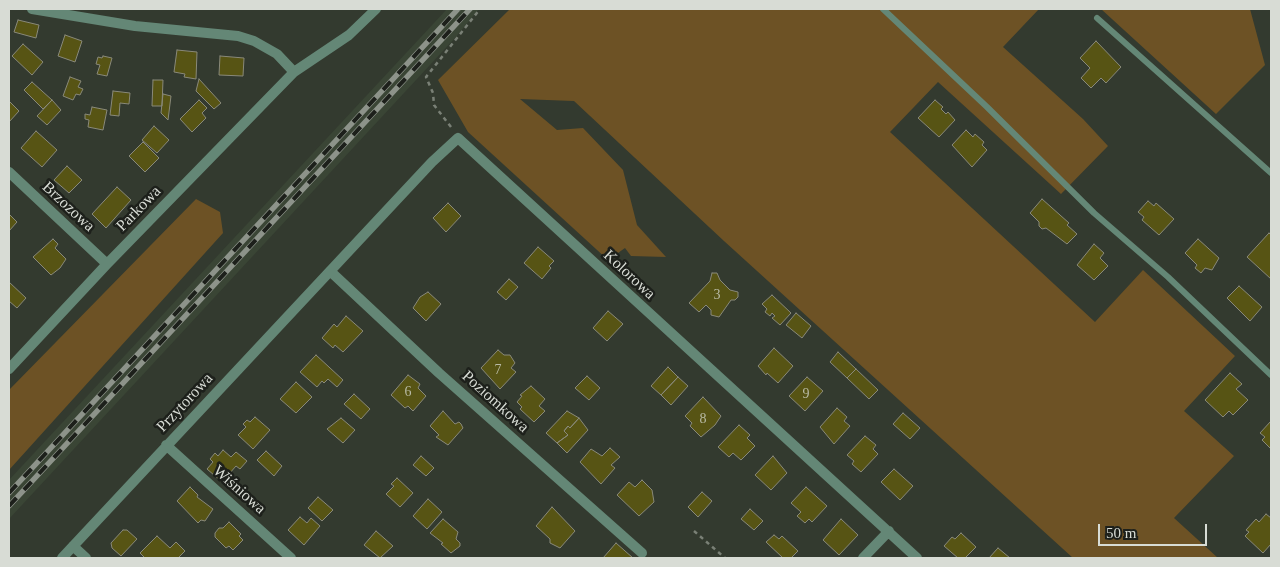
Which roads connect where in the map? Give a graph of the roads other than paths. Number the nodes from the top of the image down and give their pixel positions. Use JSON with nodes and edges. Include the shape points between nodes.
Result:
{"nodes":[{"id":1,"x":32,"y":9,"type":"edge"},
{"id":2,"x":376,"y":9,"type":"edge"},
{"id":3,"x":883,"y":9,"type":"edge"},
{"id":4,"x":1097,"y":18,"type":"dead end"},
{"id":5,"x":294,"y":72,"type":"junction"},
{"id":6,"x":9,"y":172,"type":"edge"},
{"id":7,"x":1271,"y":173,"type":"edge"},
{"id":8,"x":107,"y":264,"type":"junction"},
{"id":9,"x":330,"y":271,"type":"junction"},
{"id":10,"x":9,"y":368,"type":"edge"},
{"id":11,"x":1271,"y":375,"type":"edge"},
{"id":12,"x":166,"y":445,"type":"junction"},
{"id":13,"x":890,"y":531,"type":"junction"},
{"id":14,"x":73,"y":546,"type":"junction"},
{"id":15,"x":642,"y":553,"type":"dead end"},
{"id":16,"x":62,"y":558,"type":"edge"},
{"id":17,"x":86,"y":558,"type":"edge"},
{"id":18,"x":291,"y":558,"type":"edge"},
{"id":19,"x":863,"y":558,"type":"edge"},
{"id":20,"x":917,"y":558,"type":"edge"}],
"edges":[{"from":1,"to":5,"type":"street","via":[[135,26],[238,36],[276,54]]},
{"from":2,"to":5,"type":"street","name":"Parkowa","via":[[349,36]]},
{"from":3,"to":11,"type":"lane","via":[[1094,214],[1168,277]]},
{"from":4,"to":7,"type":"lane"},
{"from":5,"to":8,"type":"street","name":"Parkowa"},
{"from":6,"to":8,"type":"street","name":"Brzozowa"},
{"from":8,"to":10,"type":"street","name":"Parkowa"},
{"from":9,"to":12,"type":"street","name":"Przytorowa"},
{"from":9,"to":13,"type":"street","name":"Kolorowa","via":[[458,138]]},
{"from":9,"to":15,"type":"street","name":"Poziomkowa","via":[[439,373]]},
{"from":12,"to":14,"type":"street","name":"Przytorowa"},
{"from":12,"to":18,"type":"street","name":"Wiśniowa"},
{"from":13,"to":19,"type":"street"},
{"from":13,"to":20,"type":"street","name":"Kolorowa"},
{"from":14,"to":16,"type":"street","name":"Przytorowa"},
{"from":14,"to":17,"type":"street"}]}
